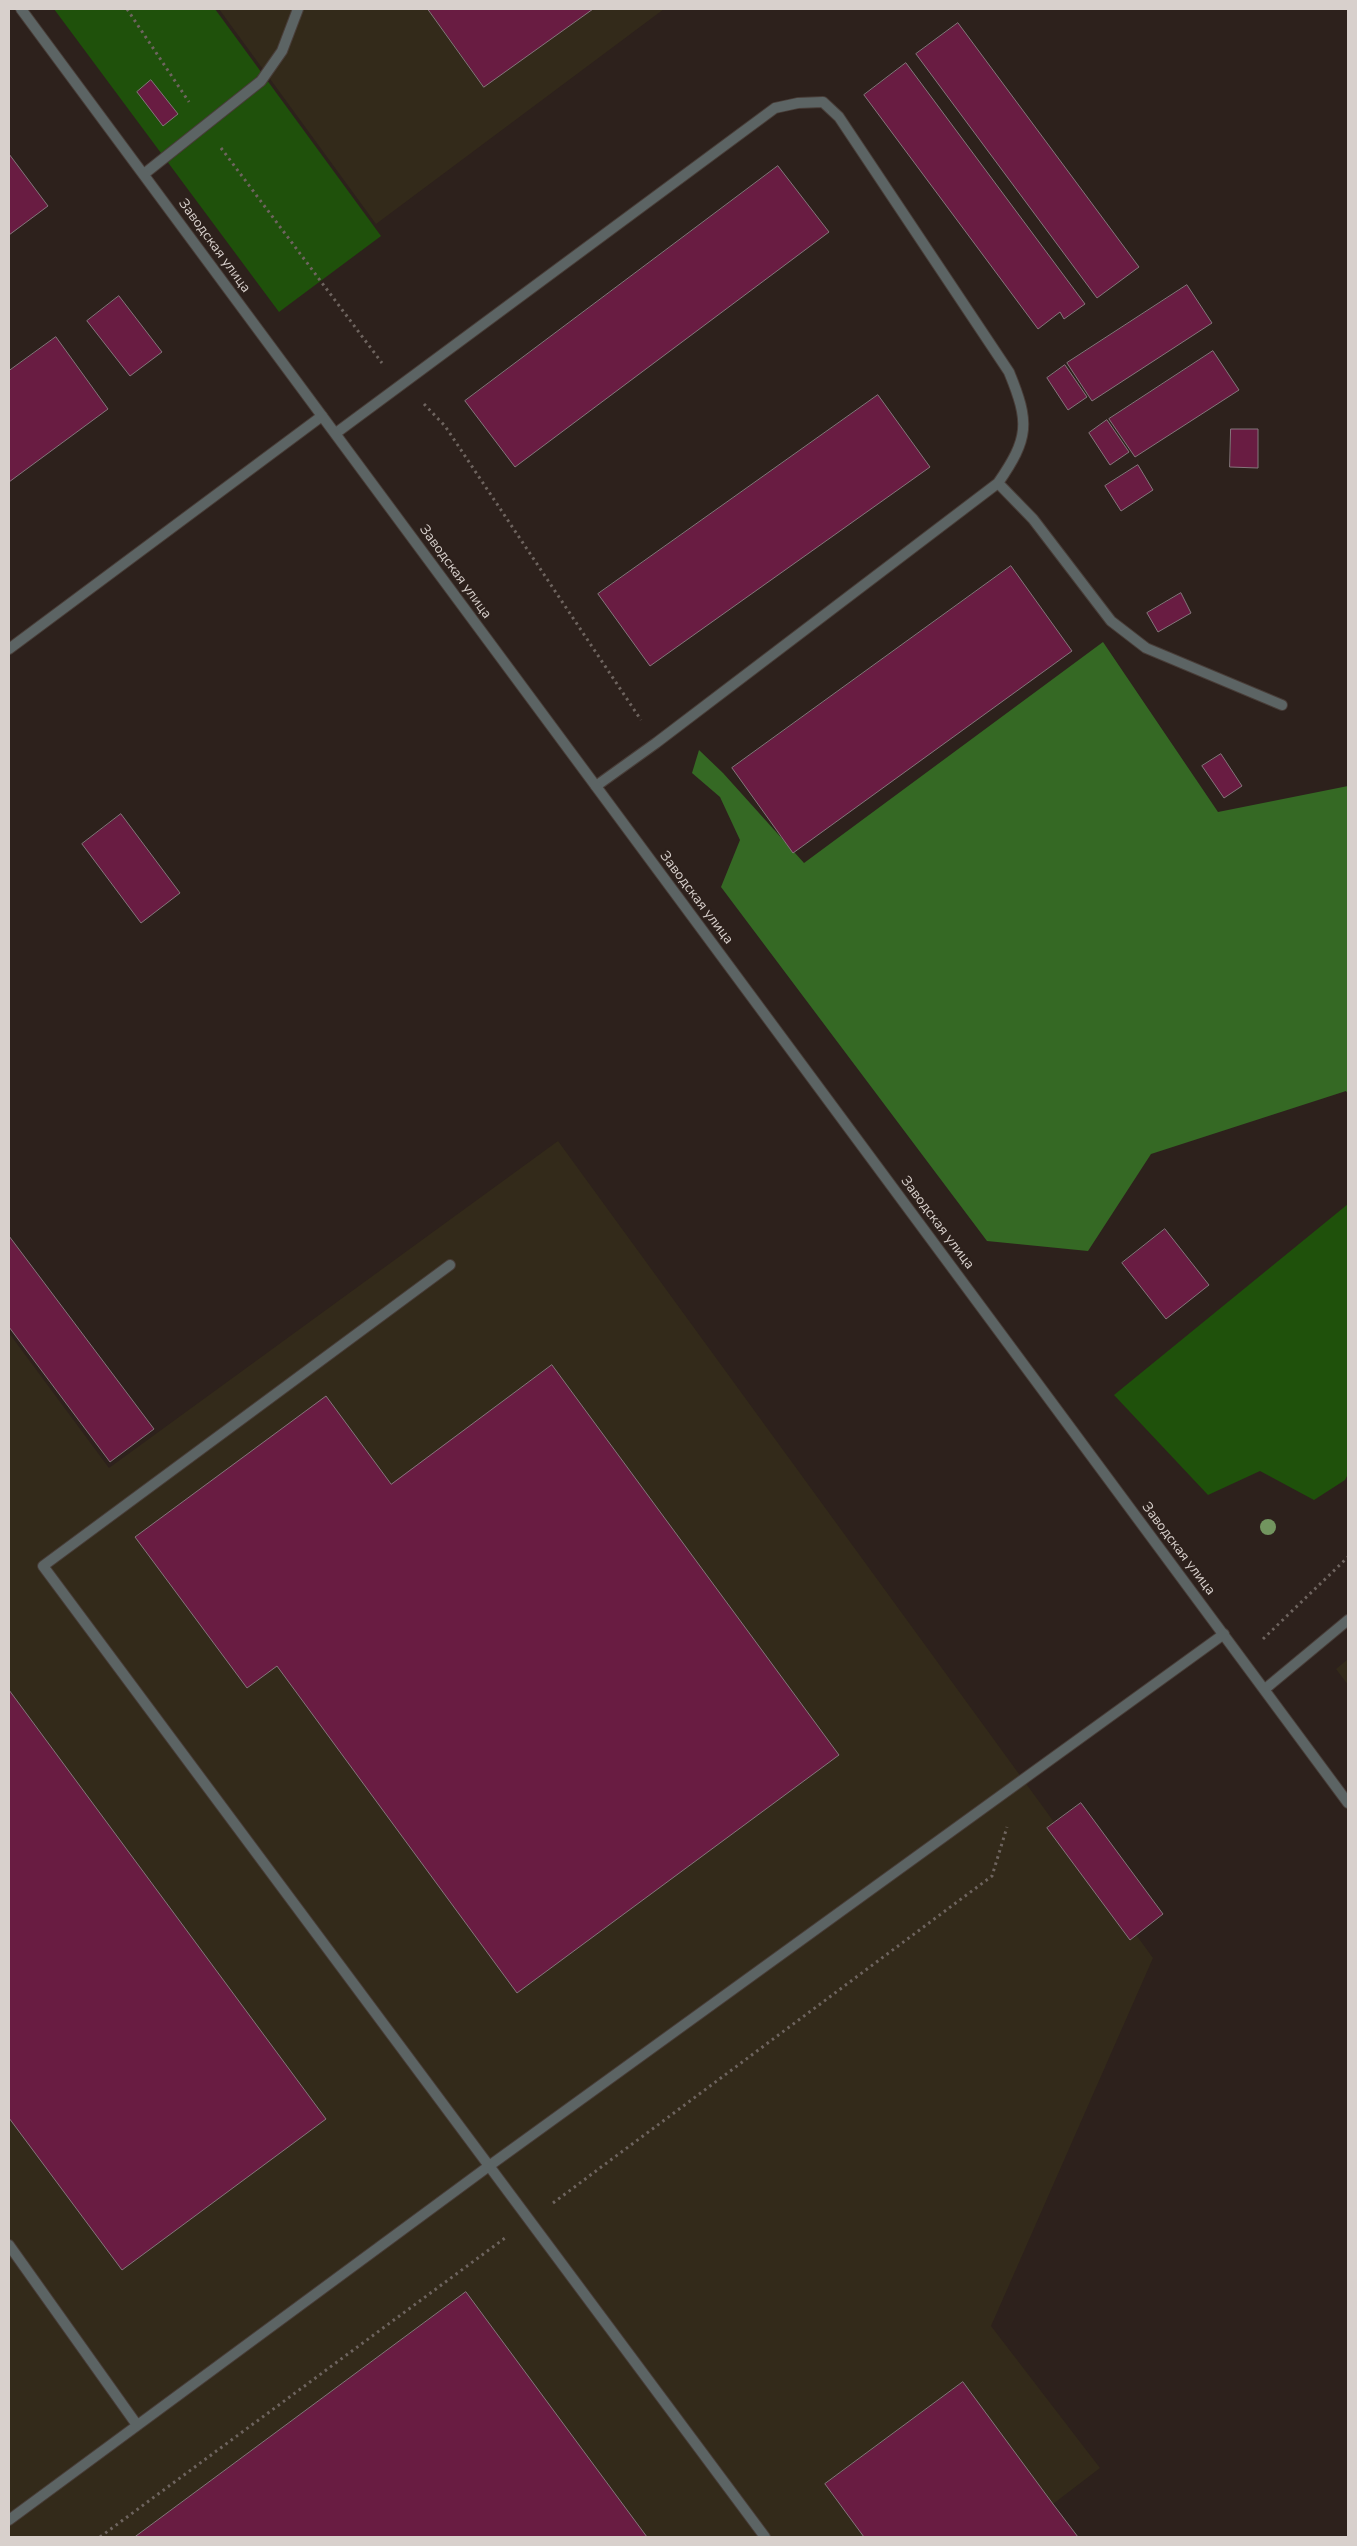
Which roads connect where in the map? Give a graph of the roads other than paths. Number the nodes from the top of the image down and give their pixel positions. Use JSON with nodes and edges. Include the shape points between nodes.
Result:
{"nodes":[{"id":1,"x":21,"y":9,"type":"edge"},
{"id":2,"x":298,"y":9,"type":"edge"},
{"id":3,"x":144,"y":174,"type":"junction"},
{"id":4,"x":322,"y":416,"type":"junction"},
{"id":5,"x":336,"y":433,"type":"junction"},
{"id":6,"x":998,"y":483,"type":"junction"},
{"id":7,"x":9,"y":648,"type":"edge"},
{"id":8,"x":1282,"y":705,"type":"dead end"},
{"id":9,"x":596,"y":786,"type":"junction"},
{"id":10,"x":450,"y":1265,"type":"dead end"},
{"id":11,"x":1348,"y":1620,"type":"edge"},
{"id":12,"x":1224,"y":1634,"type":"junction"},
{"id":13,"x":1265,"y":1689,"type":"junction"},
{"id":14,"x":1348,"y":1803,"type":"edge"},
{"id":15,"x":490,"y":2166,"type":"junction"},
{"id":16,"x":9,"y":2245,"type":"edge"},
{"id":17,"x":137,"y":2425,"type":"junction"},
{"id":18,"x":9,"y":2520,"type":"edge"},
{"id":19,"x":765,"y":2537,"type":"edge"}],
"edges":[{"from":1,"to":3,"type":"street","name":"Заводская улица"},
{"from":2,"to":3,"type":"street","via":[[282,51],[261,81]]},
{"from":3,"to":4,"type":"street","name":"Заводская улица"},
{"from":4,"to":5,"type":"street","name":"Заводская улица"},
{"from":4,"to":7,"type":"street"},
{"from":5,"to":6,"type":"street","via":[[775,108],[823,102],[839,117],[1009,372],[1022,403],[1024,432]]},
{"from":5,"to":9,"type":"street","name":"Заводская улица"},
{"from":6,"to":8,"type":"street","via":[[1032,519],[1111,621],[1146,648]]},
{"from":6,"to":9,"type":"street"},
{"from":9,"to":12,"type":"street","name":"Заводская улица"},
{"from":10,"to":15,"type":"street","via":[[43,1566]]},
{"from":11,"to":13,"type":"street"},
{"from":12,"to":13,"type":"street","name":"Заводская улица"},
{"from":12,"to":15,"type":"street"},
{"from":13,"to":14,"type":"street","name":"Заводская улица"},
{"from":15,"to":17,"type":"street"},
{"from":15,"to":19,"type":"street"},
{"from":16,"to":17,"type":"street"},
{"from":17,"to":18,"type":"street"}]}
